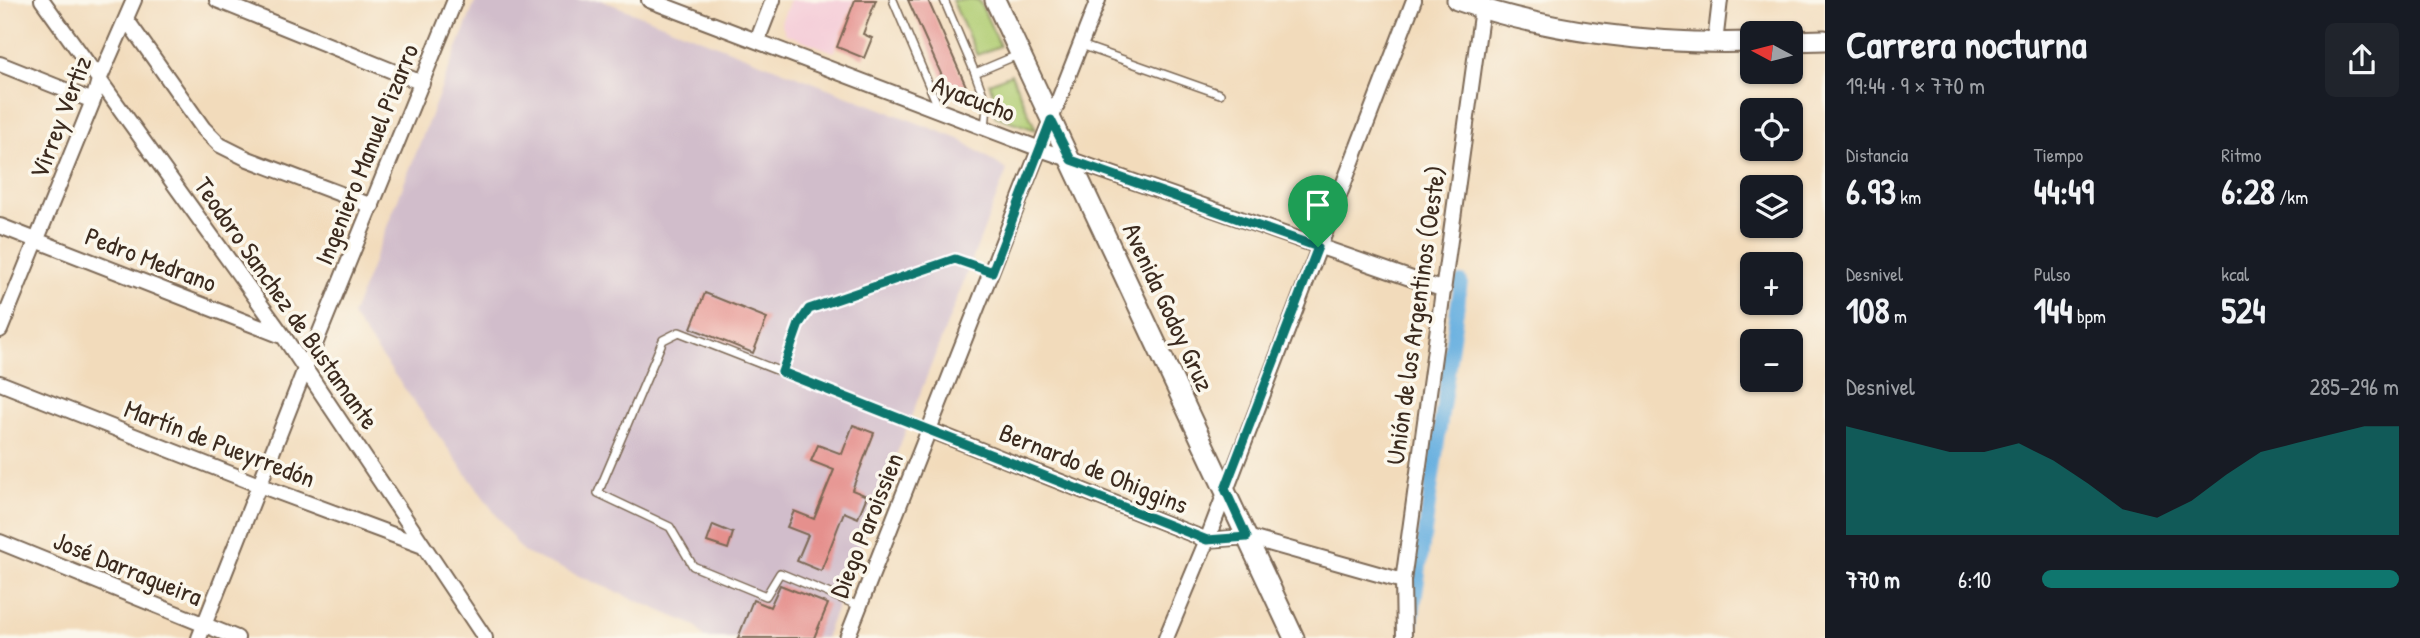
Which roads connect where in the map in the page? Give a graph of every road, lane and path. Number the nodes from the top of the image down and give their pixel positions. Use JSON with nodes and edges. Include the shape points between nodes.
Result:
{"nodes":[{"id":1,"x":42,"y":0,"type":"edge"},
{"id":2,"x":135,"y":0,"type":"edge"},
{"id":3,"x":217,"y":0,"type":"edge"},
{"id":4,"x":455,"y":0,"type":"edge"},
{"id":5,"x":649,"y":0,"type":"edge"},
{"id":6,"x":773,"y":0,"type":"edge"},
{"id":7,"x":893,"y":0,"type":"edge"},
{"id":8,"x":944,"y":0,"type":"edge"},
{"id":9,"x":995,"y":0,"type":"edge"},
{"id":10,"x":1098,"y":0,"type":"edge"},
{"id":11,"x":1414,"y":0,"type":"edge"},
{"id":12,"x":1457,"y":0,"type":"edge"},
{"id":13,"x":1720,"y":0,"type":"edge"},
{"id":14,"x":1483,"y":5,"type":"edge"},
{"id":15,"x":126,"y":19,"type":"junction"},
{"id":16,"x":1825,"y":40,"type":"edge"},
{"id":17,"x":757,"y":41,"type":"junction"},
{"id":18,"x":1803,"y":41,"type":"edge"},
{"id":19,"x":1740,"y":42,"type":"edge"},
{"id":20,"x":1715,"y":43,"type":"junction"},
{"id":21,"x":1081,"y":45,"type":"junction"},
{"id":22,"x":1020,"y":54,"type":"junction"},
{"id":23,"x":0,"y":64,"type":"edge"},
{"id":24,"x":975,"y":73,"type":"junction"},
{"id":25,"x":99,"y":80,"type":"junction"},
{"id":26,"x":422,"y":83,"type":"junction"},
{"id":27,"x":1220,"y":94,"type":"dead end"},
{"id":28,"x":93,"y":101,"type":"junction"},
{"id":29,"x":939,"y":110,"type":"junction"},
{"id":30,"x":1051,"y":120,"type":"junction"},
{"id":31,"x":985,"y":128,"type":"junction"},
{"id":32,"x":1040,"y":149,"type":"junction"},
{"id":33,"x":1071,"y":160,"type":"junction"},
{"id":34,"x":372,"y":206,"type":"junction"},
{"id":35,"x":0,"y":226,"type":"edge"},
{"id":36,"x":38,"y":242,"type":"junction"},
{"id":37,"x":1318,"y":247,"type":"junction"},
{"id":38,"x":992,"y":272,"type":"junction"},
{"id":39,"x":1444,"y":290,"type":"junction"},
{"id":40,"x":0,"y":330,"type":"edge"},
{"id":41,"x":284,"y":337,"type":"junction"},
{"id":42,"x":305,"y":369,"type":"junction"},
{"id":43,"x":782,"y":372,"type":"junction"},
{"id":44,"x":0,"y":383,"type":"edge"},
{"id":45,"x":930,"y":430,"type":"junction"},
{"id":46,"x":259,"y":485,"type":"junction"},
{"id":47,"x":1225,"y":489,"type":"junction"},
{"id":48,"x":1247,"y":537,"type":"junction"},
{"id":49,"x":1207,"y":540,"type":"junction"},
{"id":50,"x":0,"y":542,"type":"edge"},
{"id":51,"x":424,"y":546,"type":"junction"},
{"id":52,"x":1403,"y":581,"type":"junction"},
{"id":53,"x":860,"y":606,"type":"junction"},
{"id":54,"x":201,"y":631,"type":"edge"},
{"id":55,"x":237,"y":638,"type":"edge"},
{"id":56,"x":485,"y":638,"type":"edge"},
{"id":57,"x":847,"y":638,"type":"edge"},
{"id":58,"x":1166,"y":638,"type":"edge"},
{"id":59,"x":1294,"y":638,"type":"edge"},
{"id":60,"x":1404,"y":638,"type":"edge"}],
"edges":[{"from":1,"to":25,"type":"street","name":"Teodoro Sanchez de Bustamante"},
{"from":2,"to":15,"type":"street","name":"Virrey Vertiz"},
{"from":3,"to":26,"type":"street"},
{"from":4,"to":26,"type":"street","name":"Ingeniero Manuel Pizarro"},
{"from":5,"to":17,"type":"street","name":"Ayacucho"},
{"from":6,"to":17,"type":"street"},
{"from":7,"to":29,"type":"lane"},
{"from":8,"to":24,"type":"lane"},
{"from":9,"to":22,"type":"main road","name":"Avenida Godoy Gruz"},
{"from":10,"to":21,"type":"street","name":"Diego Paroissien"},
{"from":11,"to":37,"type":"street"},
{"from":12,"to":14,"type":"main road"},
{"from":13,"to":20,"type":"street"},
{"from":14,"to":20,"type":"main road","via":[[1574,29]]},
{"from":14,"to":39,"type":"street","name":"Unión de los Argentinos (Oeste)"},
{"from":15,"to":25,"type":"street","name":"Virrey Vertiz"},
{"from":15,"to":34,"type":"street","via":[[220,145]]},
{"from":16,"to":18,"type":"main road"},
{"from":17,"to":29,"type":"street","name":"Ayacucho"},
{"from":19,"to":20,"type":"main road"},
{"from":21,"to":27,"type":"lane"},
{"from":21,"to":30,"type":"street","name":"Diego Paroissien"},
{"from":22,"to":24,"type":"lane"},
{"from":22,"to":30,"type":"main road","name":"Avenida Godoy Gruz"},
{"from":23,"to":28,"type":"street"},
{"from":24,"to":31,"type":"lane","via":[[987,106]]},
{"from":25,"to":28,"type":"street","name":"Virrey Vertiz"},
{"from":25,"to":41,"type":"street","name":"Teodoro Sanchez de Bustamante"},
{"from":26,"to":34,"type":"street","name":"Ingeniero Manuel Pizarro"},
{"from":28,"to":36,"type":"street","name":"Virrey Vertiz"},
{"from":29,"to":31,"type":"street","name":"Ayacucho"},
{"from":30,"to":32,"type":"street","name":"Diego Paroissien"},
{"from":30,"to":33,"type":"main road","name":"Avenida Godoy Gruz"},
{"from":31,"to":32,"type":"street","name":"Ayacucho"},
{"from":32,"to":33,"type":"street","name":"Ayacucho"},
{"from":32,"to":38,"type":"street","name":"Diego Paroissien"},
{"from":33,"to":37,"type":"street","name":"Ayacucho"},
{"from":33,"to":47,"type":"main road","name":"Avenida Godoy Gruz"},
{"from":34,"to":42,"type":"street","name":"Ingeniero Manuel Pizarro"},
{"from":35,"to":36,"type":"street","name":"Pedro Medrano"},
{"from":36,"to":40,"type":"street","name":"Virrey Vertiz"},
{"from":36,"to":41,"type":"street","name":"Pedro Medrano"},
{"from":37,"to":39,"type":"street","name":"Ayacucho"},
{"from":37,"to":47,"type":"street"},
{"from":38,"to":43,"type":"lane","via":[[955,259],[809,309]]},
{"from":38,"to":45,"type":"street","name":"Diego Paroissien"},
{"from":39,"to":52,"type":"street","name":"Unión de los Argentinos (Oeste)"},
{"from":41,"to":42,"type":"street","name":"Teodoro Sanchez de Bustamante"},
{"from":42,"to":46,"type":"street","name":"Ingeniero Manuel Pizarro"},
{"from":42,"to":51,"type":"street","name":"Teodoro Sanchez de Bustamante"},
{"from":43,"to":45,"type":"lane"},
{"from":43,"to":53,"type":"lane","via":[[679,332],[663,340],[598,493],[670,527],[693,566],[766,596],[780,573]]},
{"from":44,"to":46,"type":"street","name":"Martín de Pueyrredón"},
{"from":45,"to":49,"type":"street","name":"Bernardo de Ohiggins"},
{"from":45,"to":53,"type":"street","name":"Diego Paroissien"},
{"from":46,"to":51,"type":"street","name":"Martín de Pueyrredón"},
{"from":46,"to":54,"type":"street","name":"Ingeniero Manuel Pizarro"},
{"from":47,"to":48,"type":"main road","name":"Avenida Godoy Gruz"},
{"from":47,"to":49,"type":"street"},
{"from":48,"to":49,"type":"street","name":"Bernardo de Ohiggins"},
{"from":48,"to":52,"type":"street","name":"Bernardo de Ohiggins"},
{"from":48,"to":59,"type":"main road","name":"Avenida Godoy Gruz"},
{"from":49,"to":58,"type":"street"},
{"from":50,"to":54,"type":"street","name":"José Darragueira"},
{"from":51,"to":56,"type":"street","name":"Teodoro Sanchez de Bustamante"},
{"from":52,"to":60,"type":"street","name":"Unión de los Argentinos (Oeste)"},
{"from":53,"to":57,"type":"street","name":"Diego Paroissien"},
{"from":54,"to":55,"type":"street","name":"José Darragueira"}]}
